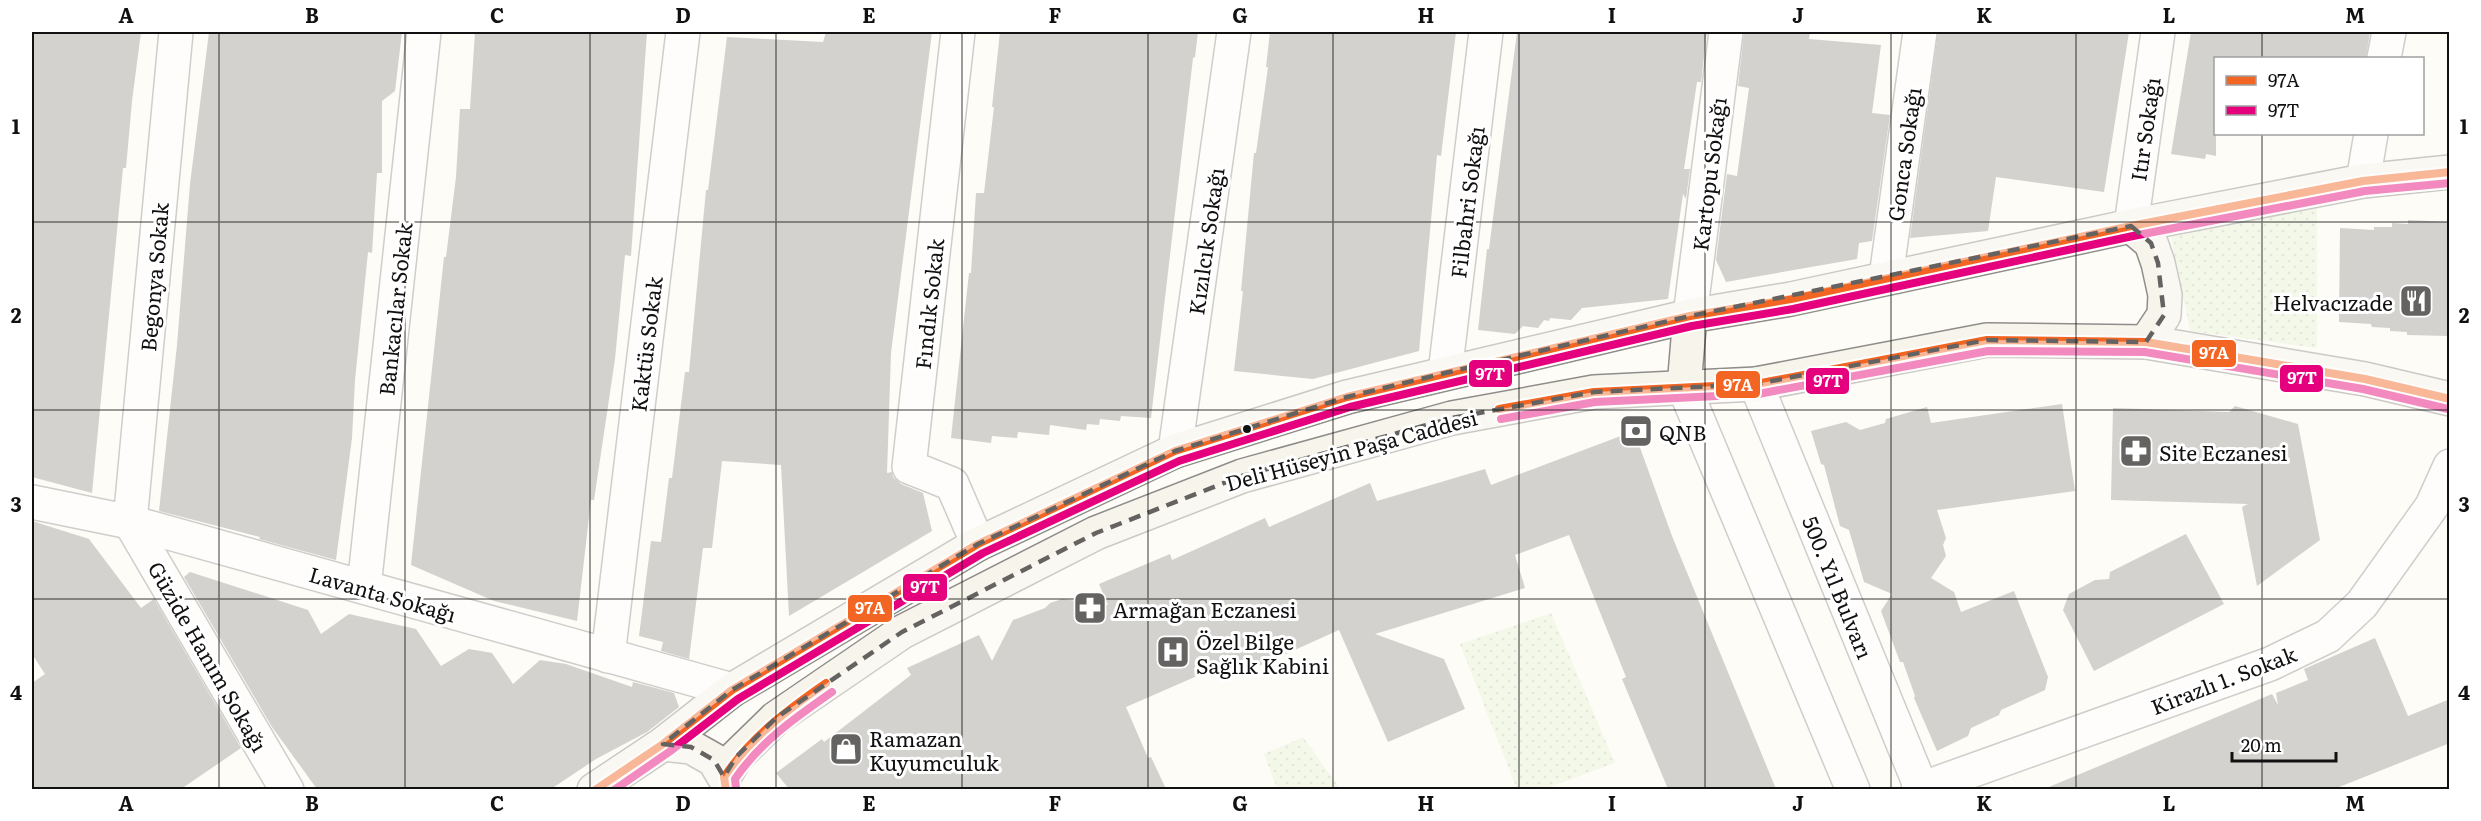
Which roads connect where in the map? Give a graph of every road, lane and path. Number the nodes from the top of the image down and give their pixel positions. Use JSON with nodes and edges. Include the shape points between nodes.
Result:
{"nodes":[{"id":1,"x":176,"y":32,"type":"edge"},
{"id":2,"x":424,"y":32,"type":"edge"},
{"id":3,"x":683,"y":32,"type":"edge"},
{"id":4,"x":958,"y":32,"type":"edge"},
{"id":5,"x":1234,"y":32,"type":"edge"},
{"id":6,"x":1486,"y":32,"type":"edge"},
{"id":7,"x":1726,"y":32,"type":"edge"},
{"id":8,"x":1920,"y":32,"type":"edge"},
{"id":9,"x":2158,"y":32,"type":"edge"},
{"id":10,"x":2389,"y":32,"type":"edge"},
{"id":11,"x":2384,"y":57,"type":"edge"},
{"id":12,"x":2372,"y":135,"type":"edge"},
{"id":13,"x":2450,"y":172,"type":"edge"},
{"id":14,"x":2363,"y":181,"type":"junction"},
{"id":15,"x":2131,"y":226,"type":"junction"},
{"id":16,"x":1886,"y":277,"type":"junction"},
{"id":17,"x":1690,"y":316,"type":"junction"},
{"id":18,"x":2146,"y":342,"type":"junction"},
{"id":19,"x":1446,"y":373,"type":"junction"},
{"id":20,"x":1756,"y":384,"type":"junction"},
{"id":21,"x":1684,"y":387,"type":"junction"},
{"id":22,"x":2450,"y":399,"type":"edge"},
{"id":23,"x":1175,"y":451,"type":"junction"},
{"id":24,"x":2450,"y":466,"type":"edge"},
{"id":25,"x":1194,"y":493,"type":"junction"},
{"id":26,"x":32,"y":502,"type":"edge"},
{"id":27,"x":130,"y":522,"type":"junction"},
{"id":28,"x":978,"y":544,"type":"junction"},
{"id":29,"x":364,"y":587,"type":"junction"},
{"id":30,"x":608,"y":656,"type":"junction"},
{"id":31,"x":732,"y":690,"type":"junction"},
{"id":32,"x":663,"y":744,"type":"junction"},
{"id":33,"x":725,"y":783,"type":"edge"},
{"id":34,"x":287,"y":789,"type":"edge"},
{"id":35,"x":594,"y":789,"type":"edge"},
{"id":36,"x":1853,"y":789,"type":"edge"},
{"id":37,"x":1921,"y":789,"type":"edge"}],
"edges":[{"from":1,"to":27,"type":"street","name":"Begonya Sokak"},
{"from":2,"to":29,"type":"street","name":"Bankacılar Sokak"},
{"from":3,"to":30,"type":"street","name":"Kaktüs Sokak"},
{"from":4,"to":28,"type":"street","name":"Fındık Sokak","via":[[909,467],[952,484]]},
{"from":5,"to":23,"type":"street","name":"Kızılcık Sokağı"},
{"from":6,"to":19,"type":"street","name":"Filbahri Sokağı"},
{"from":7,"to":17,"type":"street","name":"Kartopu Sokağı"},
{"from":8,"to":16,"type":"street","name":"Gonca Sokağı"},
{"from":9,"to":15,"type":"street","name":"Itır Sokağı"},
{"from":10,"to":11,"type":"street"},
{"from":12,"to":14,"type":"street"},
{"from":13,"to":14,"type":"main road"},
{"from":14,"to":15,"type":"main road"},
{"from":15,"to":16,"type":"main road"},
{"from":15,"to":18,"type":"main road","via":[[2151,243],[2165,295],[2164,315]]},
{"from":16,"to":17,"type":"main road","via":[[1791,299]]},
{"from":17,"to":19,"type":"main road"},
{"from":17,"to":21,"type":"main road"},
{"from":18,"to":20,"type":"main road","name":"Deli Hüseyin Paşa Caddesi","via":[[1987,340]]},
{"from":18,"to":22,"type":"main road","name":"Deli Hüseyin Paşa Caddesi","via":[[2365,379]]},
{"from":19,"to":23,"type":"main road","via":[[1347,397]]},
{"from":20,"to":21,"type":"main road","name":"Deli Hüseyin Paşa Caddesi"},
{"from":20,"to":37,"type":"street","name":"500. Yıl Bulvarı"},
{"from":21,"to":25,"type":"main road","name":"Deli Hüseyin Paşa Caddesi","via":[[1594,392],[1452,418]]},
{"from":21,"to":36,"type":"street"},
{"from":23,"to":25,"type":"main road"},
{"from":23,"to":28,"type":"main road"},
{"from":24,"to":37,"type":"street","name":"Kirazlı 1. Sokak","via":[[2432,506],[2362,604],[2328,636],[2270,664]]},
{"from":25,"to":33,"type":"main road","name":"Deli Hüseyin Paşa Caddesi","via":[[1096,533],[902,632],[776,718],[736,757]]},
{"from":26,"to":27,"type":"street","name":"Lavanta Sokağı"},
{"from":27,"to":29,"type":"street","name":"Lavanta Sokağı"},
{"from":27,"to":34,"type":"street","name":"Güzide Hanım Sokağı"},
{"from":28,"to":31,"type":"main road"},
{"from":29,"to":30,"type":"street","name":"Lavanta Sokağı"},
{"from":30,"to":31,"type":"street","name":"Lavanta Sokağı"},
{"from":31,"to":32,"type":"main road"},
{"from":32,"to":33,"type":"main road","via":[[691,747],[714,760]]},
{"from":32,"to":35,"type":"main road"}]}
